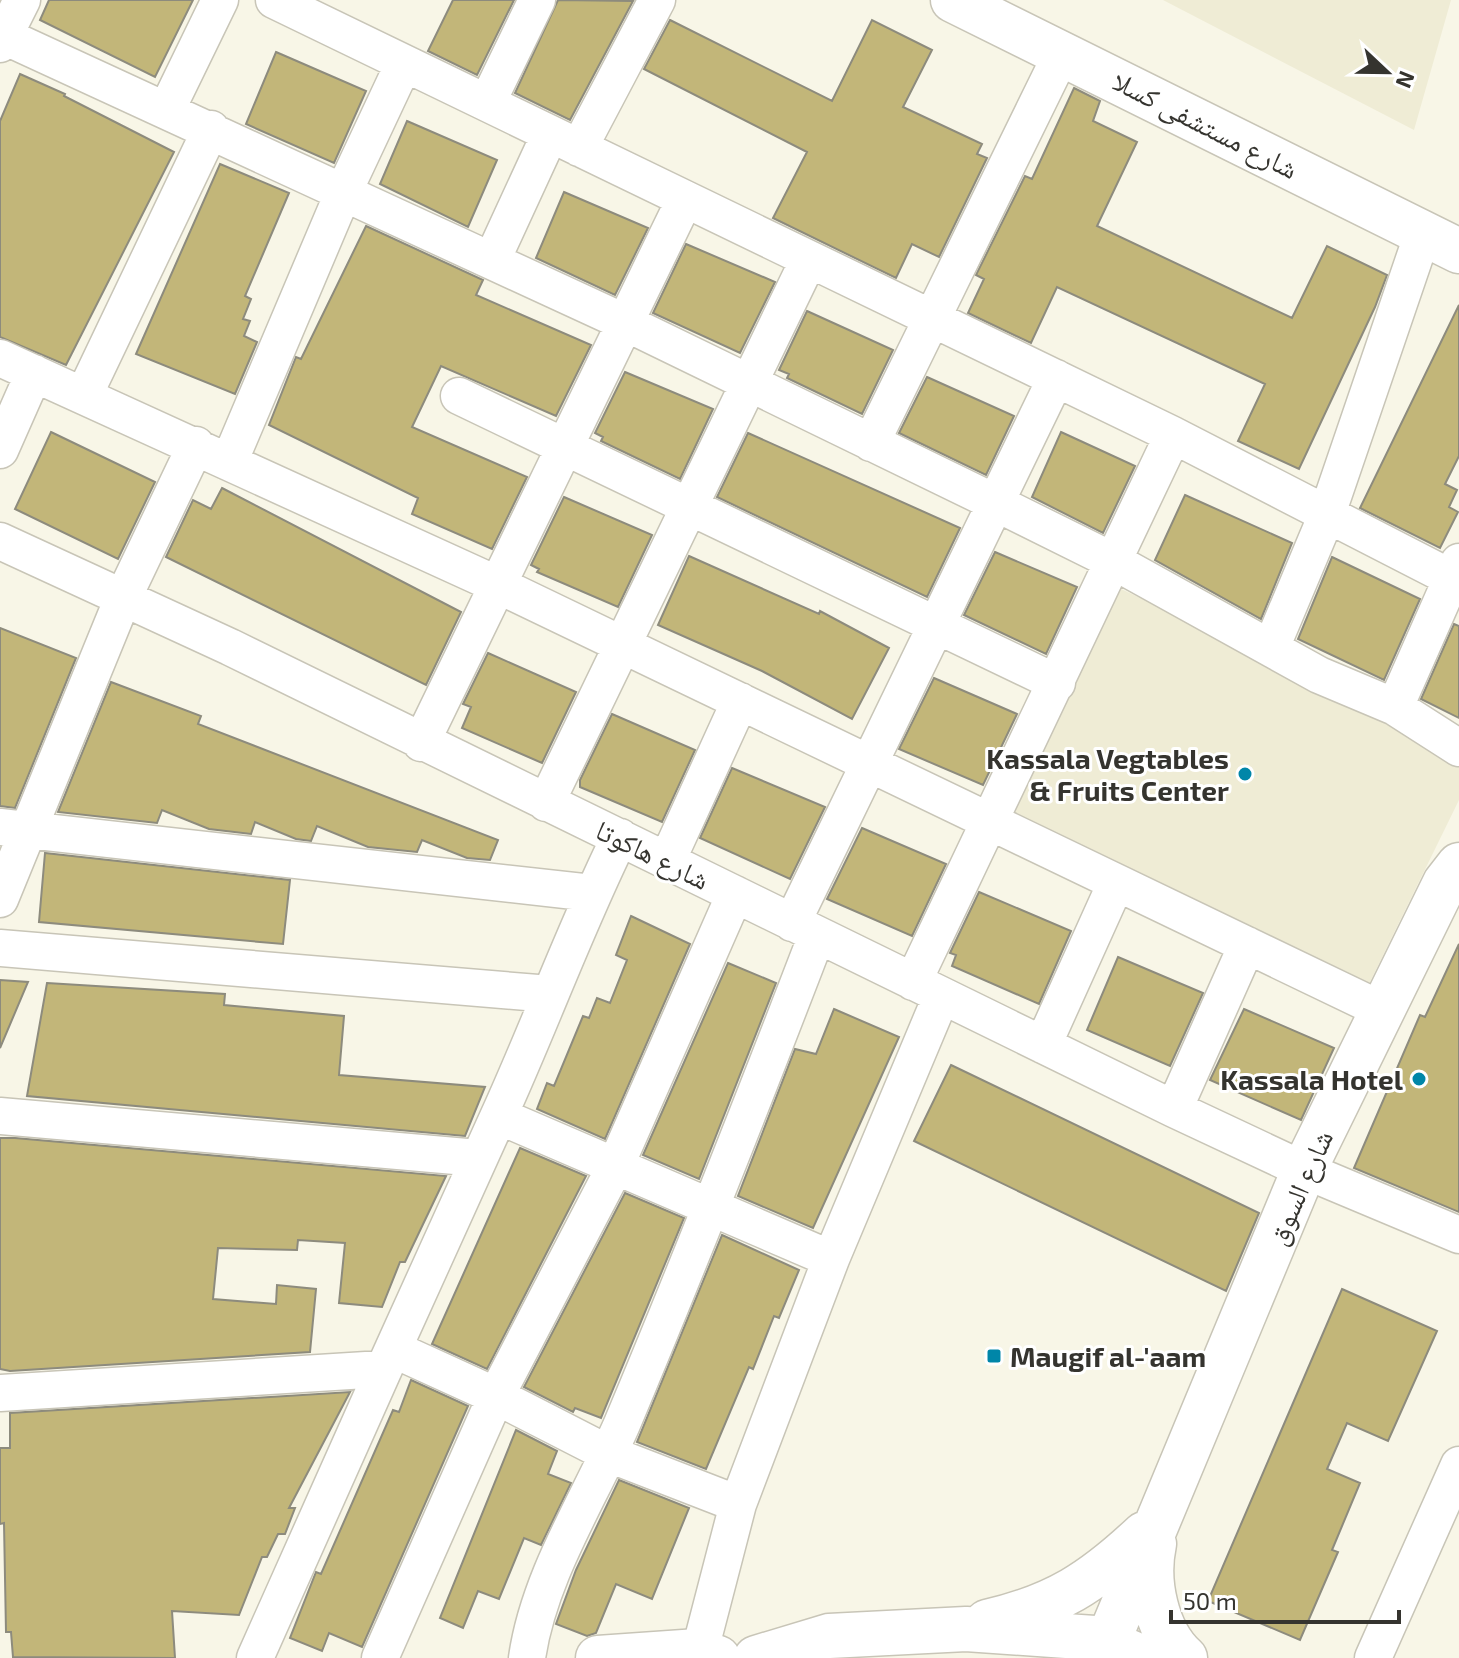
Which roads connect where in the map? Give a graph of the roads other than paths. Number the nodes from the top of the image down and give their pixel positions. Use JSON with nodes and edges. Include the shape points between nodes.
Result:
{"nodes":[{"id":1,"x":22,"y":0,"type":"edge"},
{"id":2,"x":220,"y":0,"type":"edge"},
{"id":3,"x":274,"y":0,"type":"edge"},
{"id":4,"x":537,"y":0,"type":"edge"},
{"id":5,"x":657,"y":0,"type":"edge"},
{"id":6,"x":953,"y":0,"type":"edge"},
{"id":7,"x":2,"y":40,"type":"edge"},
{"id":8,"x":1062,"y":53,"type":"junction"},
{"id":9,"x":404,"y":63,"type":"junction"},
{"id":10,"x":487,"y":103,"type":"junction"},
{"id":11,"x":167,"y":109,"type":"junction"},
{"id":12,"x":211,"y":129,"type":"junction"},
{"id":13,"x":565,"y":141,"type":"junction"},
{"id":14,"x":344,"y":191,"type":"junction"},
{"id":15,"x":685,"y":199,"type":"junction"},
{"id":16,"x":1441,"y":242,"type":"edge"},
{"id":17,"x":809,"y":259,"type":"junction"},
{"id":18,"x":492,"y":260,"type":"junction"},
{"id":19,"x":933,"y":319,"type":"junction"},
{"id":20,"x":624,"y":322,"type":"junction"},
{"id":21,"x":0,"y":358,"type":"edge"},
{"id":22,"x":34,"y":373,"type":"junction"},
{"id":23,"x":1056,"y":378,"type":"junction"},
{"id":24,"x":750,"y":384,"type":"junction"},
{"id":25,"x":84,"y":395,"type":"junction"},
{"id":26,"x":459,"y":396,"type":"dead end"},
{"id":27,"x":1173,"y":435,"type":"junction"},
{"id":28,"x":871,"y":443,"type":"junction"},
{"id":29,"x":196,"y":445,"type":"junction"},
{"id":30,"x":564,"y":445,"type":"junction"},
{"id":31,"x":0,"y":450,"type":"edge"},
{"id":32,"x":230,"y":460,"type":"junction"},
{"id":33,"x":994,"y":502,"type":"junction"},
{"id":34,"x":689,"y":506,"type":"junction"},
{"id":35,"x":1326,"y":517,"type":"junction"},
{"id":36,"x":0,"y":541,"type":"edge"},
{"id":37,"x":1115,"y":562,"type":"junction"},
{"id":38,"x":1457,"y":575,"type":"edge"},
{"id":39,"x":498,"y":585,"type":"junction"},
{"id":40,"x":123,"y":598,"type":"junction"},
{"id":41,"x":934,"y":624,"type":"junction"},
{"id":42,"x":622,"y":645,"type":"junction"},
{"id":43,"x":1271,"y":648,"type":"junction"},
{"id":44,"x":1057,"y":683,"type":"junction"},
{"id":45,"x":740,"y":701,"type":"junction"},
{"id":46,"x":1395,"y":707,"type":"junction"},
{"id":47,"x":421,"y":743,"type":"junction"},
{"id":48,"x":1459,"y":748,"type":"edge"},
{"id":49,"x":869,"y":763,"type":"junction"},
{"id":50,"x":546,"y":803,"type":"junction"},
{"id":51,"x":989,"y":822,"type":"junction"},
{"id":52,"x":14,"y":828,"type":"edge"},
{"id":53,"x":620,"y":837,"type":"junction"},
{"id":54,"x":667,"y":861,"type":"junction"},
{"id":55,"x":1454,"y":880,"type":"edge"},
{"id":56,"x":1116,"y":883,"type":"junction"},
{"id":57,"x":592,"y":893,"type":"junction"},
{"id":58,"x":735,"y":894,"type":"junction"},
{"id":59,"x":0,"y":899,"type":"edge"},
{"id":60,"x":805,"y":929,"type":"junction"},
{"id":61,"x":1247,"y":945,"type":"junction"},
{"id":62,"x":0,"y":948,"type":"edge"},
{"id":63,"x":927,"y":990,"type":"junction"},
{"id":64,"x":550,"y":994,"type":"junction"},
{"id":65,"x":1382,"y":1010,"type":"junction"},
{"id":66,"x":1043,"y":1045,"type":"junction"},
{"id":67,"x":1174,"y":1109,"type":"junction"},
{"id":68,"x":0,"y":1116,"type":"edge"},
{"id":69,"x":499,"y":1116,"type":"junction"},
{"id":70,"x":478,"y":1158,"type":"junction"},
{"id":71,"x":615,"y":1167,"type":"junction"},
{"id":72,"x":1304,"y":1170,"type":"junction"},
{"id":73,"x":712,"y":1211,"type":"junction"},
{"id":74,"x":1459,"y":1235,"type":"edge"},
{"id":75,"x":831,"y":1259,"type":"junction"},
{"id":76,"x":387,"y":1359,"type":"junction"},
{"id":77,"x":0,"y":1393,"type":"edge"},
{"id":78,"x":496,"y":1396,"type":"junction"},
{"id":79,"x":609,"y":1454,"type":"junction"},
{"id":80,"x":1456,"y":1477,"type":"edge"},
{"id":81,"x":738,"y":1504,"type":"junction"},
{"id":82,"x":1160,"y":1518,"type":"junction"},
{"id":83,"x":971,"y":1639,"type":"edge"},
{"id":84,"x":1105,"y":1649,"type":"edge"},
{"id":85,"x":705,"y":1656,"type":"edge"},
{"id":86,"x":255,"y":1658,"type":"edge"},
{"id":87,"x":380,"y":1658,"type":"edge"},
{"id":88,"x":527,"y":1658,"type":"edge"},
{"id":89,"x":598,"y":1658,"type":"edge"},
{"id":90,"x":756,"y":1658,"type":"edge"},
{"id":91,"x":1053,"y":1658,"type":"edge"},
{"id":92,"x":1154,"y":1658,"type":"edge"},
{"id":93,"x":1185,"y":1658,"type":"edge"},
{"id":94,"x":1373,"y":1658,"type":"edge"}],
"edges":[{"from":1,"to":7,"type":"street"},
{"from":2,"to":11,"type":"street"},
{"from":3,"to":9,"type":"street"},
{"from":4,"to":10,"type":"street"},
{"from":5,"to":13,"type":"street"},
{"from":6,"to":8,"type":"main road","name":"شارع مستشفى كسلا"},
{"from":7,"to":11,"type":"street"},
{"from":8,"to":16,"type":"main road","name":"شارع مستشفى كسلا"},
{"from":8,"to":19,"type":"street"},
{"from":9,"to":10,"type":"street"},
{"from":9,"to":14,"type":"street"},
{"from":10,"to":13,"type":"street"},
{"from":11,"to":12,"type":"street"},
{"from":12,"to":14,"type":"street"},
{"from":12,"to":25,"type":"street"},
{"from":13,"to":15,"type":"street"},
{"from":13,"to":18,"type":"street"},
{"from":14,"to":18,"type":"street"},
{"from":14,"to":32,"type":"street"},
{"from":15,"to":17,"type":"street"},
{"from":15,"to":20,"type":"street"},
{"from":16,"to":35,"type":"street"},
{"from":17,"to":19,"type":"street"},
{"from":17,"to":24,"type":"street"},
{"from":18,"to":20,"type":"street"},
{"from":19,"to":23,"type":"street"},
{"from":19,"to":28,"type":"street"},
{"from":20,"to":24,"type":"street"},
{"from":20,"to":30,"type":"street"},
{"from":21,"to":22,"type":"street"},
{"from":22,"to":25,"type":"street"},
{"from":22,"to":31,"type":"street"},
{"from":23,"to":27,"type":"street"},
{"from":23,"to":33,"type":"street"},
{"from":24,"to":28,"type":"street"},
{"from":24,"to":34,"type":"street"},
{"from":25,"to":29,"type":"street"},
{"from":26,"to":30,"type":"street"},
{"from":27,"to":35,"type":"street"},
{"from":27,"to":37,"type":"street"},
{"from":28,"to":33,"type":"street"},
{"from":29,"to":32,"type":"street"},
{"from":29,"to":40,"type":"street"},
{"from":30,"to":34,"type":"street"},
{"from":30,"to":39,"type":"street"},
{"from":32,"to":39,"type":"street"},
{"from":33,"to":37,"type":"street"},
{"from":33,"to":41,"type":"street"},
{"from":34,"to":41,"type":"street"},
{"from":34,"to":42,"type":"street"},
{"from":35,"to":38,"type":"street"},
{"from":35,"to":43,"type":"street"},
{"from":36,"to":40,"type":"street","name":"شارع هاكوتا"},
{"from":37,"to":43,"type":"street"},
{"from":37,"to":44,"type":"street"},
{"from":38,"to":46,"type":"street"},
{"from":39,"to":42,"type":"street"},
{"from":39,"to":47,"type":"street"},
{"from":40,"to":47,"type":"street","name":"شارع هاكوتا"},
{"from":40,"to":52,"type":"street"},
{"from":41,"to":44,"type":"street"},
{"from":41,"to":49,"type":"street"},
{"from":42,"to":45,"type":"street"},
{"from":42,"to":50,"type":"street"},
{"from":43,"to":46,"type":"street"},
{"from":44,"to":51,"type":"street"},
{"from":45,"to":49,"type":"street"},
{"from":45,"to":54,"type":"street"},
{"from":46,"to":48,"type":"street"},
{"from":47,"to":50,"type":"street","name":"شارع هاكوتا"},
{"from":49,"to":51,"type":"street"},
{"from":49,"to":60,"type":"street"},
{"from":50,"to":53,"type":"street","name":"شارع هاكوتا"},
{"from":51,"to":56,"type":"street"},
{"from":51,"to":63,"type":"street"},
{"from":52,"to":57,"type":"street"},
{"from":52,"to":59,"type":"street"},
{"from":53,"to":54,"type":"street","name":"شارع هاكوتا"},
{"from":53,"to":57,"type":"street"},
{"from":54,"to":58,"type":"street","name":"شارع هاكوتا"},
{"from":55,"to":65,"type":"main road","name":"شارع السوق"},
{"from":56,"to":61,"type":"street"},
{"from":56,"to":66,"type":"street"},
{"from":57,"to":64,"type":"street"},
{"from":58,"to":60,"type":"street","name":"شارع هاكوتا"},
{"from":58,"to":71,"type":"street"},
{"from":60,"to":63,"type":"street","name":"شارع هاكوتا"},
{"from":60,"to":73,"type":"street"},
{"from":61,"to":65,"type":"street"},
{"from":61,"to":67,"type":"street"},
{"from":62,"to":64,"type":"street"},
{"from":63,"to":66,"type":"street","name":"شارع هاكوتا"},
{"from":63,"to":75,"type":"street"},
{"from":64,"to":69,"type":"street"},
{"from":65,"to":72,"type":"main road","name":"شارع السوق"},
{"from":66,"to":67,"type":"street","name":"شارع هاكوتا"},
{"from":67,"to":72,"type":"street","name":"شارع هاكوتا"},
{"from":68,"to":70,"type":"street"},
{"from":69,"to":70,"type":"street"},
{"from":69,"to":71,"type":"street"},
{"from":70,"to":76,"type":"street"},
{"from":71,"to":73,"type":"street"},
{"from":71,"to":78,"type":"street"},
{"from":72,"to":74,"type":"street","name":"شارع هاكوتا"},
{"from":72,"to":82,"type":"main road","name":"شارع السوق"},
{"from":73,"to":75,"type":"street"},
{"from":73,"to":79,"type":"street"},
{"from":75,"to":81,"type":"street"},
{"from":76,"to":77,"type":"street"},
{"from":76,"to":78,"type":"street"},
{"from":76,"to":86,"type":"street"},
{"from":78,"to":79,"type":"street"},
{"from":78,"to":87,"type":"street"},
{"from":79,"to":81,"type":"street"},
{"from":79,"to":88,"type":"street","via":[[537,1608]]},
{"from":80,"to":94,"type":"street"},
{"from":81,"to":85,"type":"street"},
{"from":82,"to":83,"type":"main road","via":[[1101,1574]]},
{"from":82,"to":84,"type":"main road"},
{"from":82,"to":93,"type":"main road","via":[[1150,1564],[1156,1610]]},
{"from":83,"to":84,"type":"main road"},
{"from":83,"to":90,"type":"main road","via":[[829,1636]]},
{"from":83,"to":91,"type":"main road"},
{"from":84,"to":92,"type":"street"},
{"from":85,"to":89,"type":"main road"}]}
